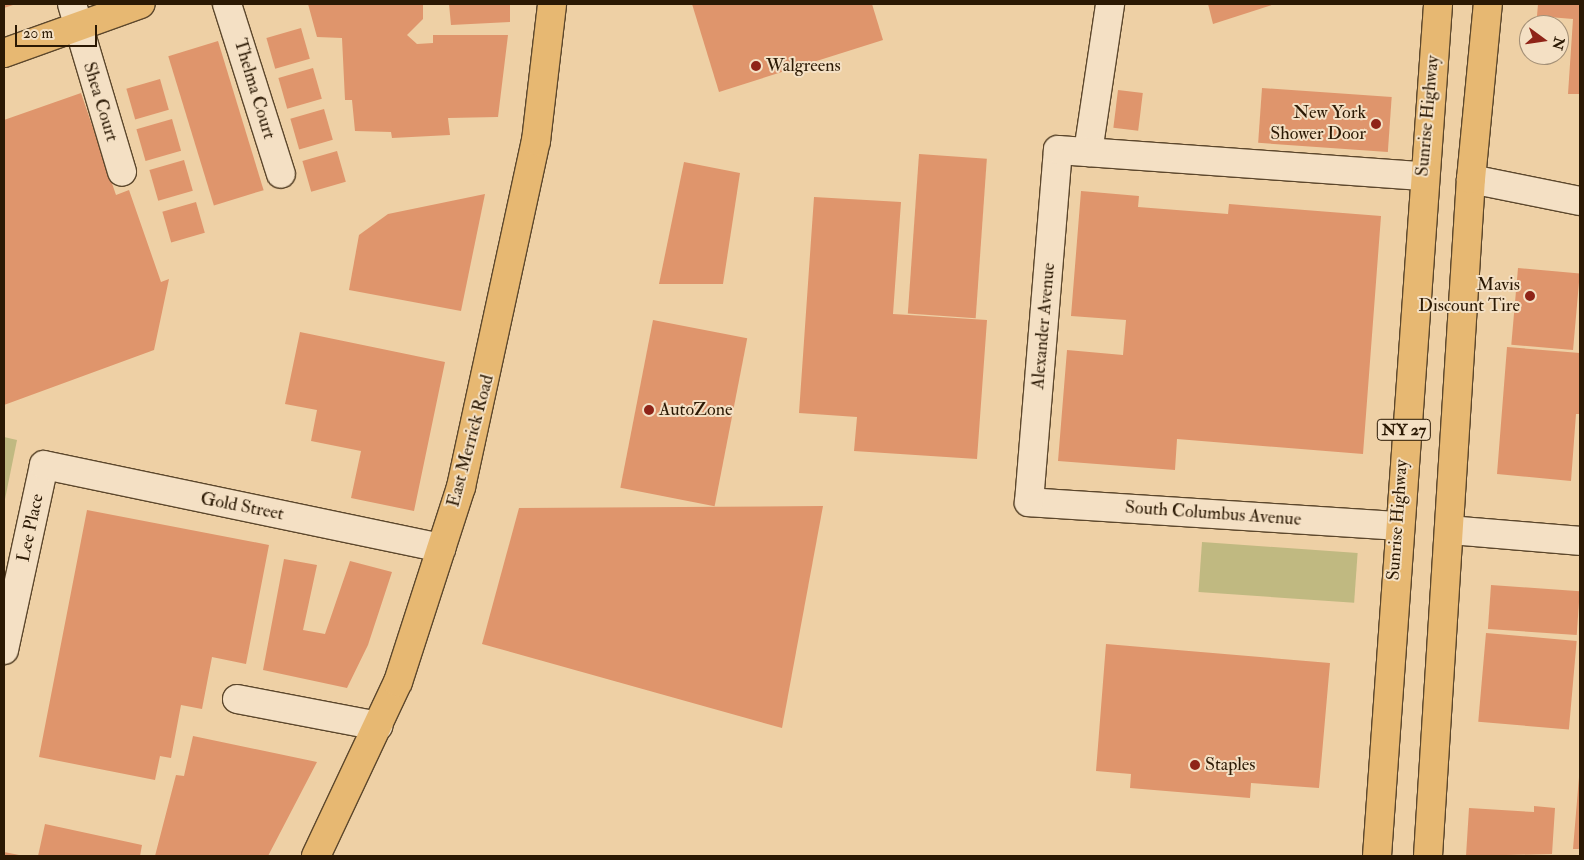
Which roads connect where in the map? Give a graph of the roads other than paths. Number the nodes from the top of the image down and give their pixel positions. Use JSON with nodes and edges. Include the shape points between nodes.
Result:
{"nodes":[{"id":1,"x":141,"y":4,"type":"edge"},
{"id":2,"x":227,"y":4,"type":"edge"},
{"id":3,"x":552,"y":4,"type":"edge"},
{"id":4,"x":1110,"y":4,"type":"edge"},
{"id":5,"x":1425,"y":4,"type":"edge"},
{"id":6,"x":1438,"y":4,"type":"edge"},
{"id":7,"x":1488,"y":4,"type":"edge"},
{"id":8,"x":75,"y":15,"type":"edge"},
{"id":9,"x":1435,"y":36,"type":"junction"},
{"id":10,"x":4,"y":53,"type":"edge"},
{"id":11,"x":1088,"y":152,"type":"junction"},
{"id":12,"x":122,"y":172,"type":"dead end"},
{"id":13,"x":281,"y":174,"type":"dead end"},
{"id":14,"x":1422,"y":176,"type":"junction"},
{"id":15,"x":1471,"y":179,"type":"junction"},
{"id":16,"x":1580,"y":201,"type":"edge"},
{"id":17,"x":44,"y":465,"type":"joint"},
{"id":18,"x":1029,"y":502,"type":"joint"},
{"id":19,"x":1398,"y":526,"type":"junction"},
{"id":20,"x":1450,"y":530,"type":"junction"},
{"id":21,"x":1580,"y":541,"type":"edge"},
{"id":22,"x":440,"y":548,"type":"junction"},
{"id":23,"x":4,"y":650,"type":"edge"},
{"id":24,"x":238,"y":699,"type":"dead end"},
{"id":25,"x":378,"y":726,"type":"junction"},
{"id":26,"x":316,"y":856,"type":"edge"},
{"id":27,"x":1377,"y":856,"type":"edge"},
{"id":28,"x":1428,"y":856,"type":"edge"}],
"edges":[{"from":1,"to":8,"type":"main road"},
{"from":2,"to":13,"type":"street","name":"Thelma Court"},
{"from":3,"to":22,"type":"main road","name":"East Merrick Road","via":[[536,141],[488,378]]},
{"from":4,"to":11,"type":"street"},
{"from":5,"to":9,"type":"street"},
{"from":6,"to":9,"type":"main road","name":"Sunrise Highway","number":"NY 27"},
{"from":7,"to":15,"type":"main road","number":"NY 27"},
{"from":8,"to":10,"type":"main road"},
{"from":8,"to":12,"type":"street","name":"Shea Court"},
{"from":9,"to":14,"type":"main road","name":"Sunrise Highway","number":"NY 27"},
{"from":11,"to":14,"type":"street"},
{"from":11,"to":18,"type":"street","name":"Alexander Avenue","via":[[1058,150]]},
{"from":14,"to":19,"type":"main road","name":"Sunrise Highway","number":"NY 27"},
{"from":15,"to":16,"type":"street"},
{"from":15,"to":20,"type":"main road","number":"NY 27"},
{"from":17,"to":22,"type":"street","name":"Gold Street"},
{"from":17,"to":23,"type":"street","name":"Lee Place"},
{"from":18,"to":19,"type":"street","name":"South Columbus Avenue"},
{"from":19,"to":27,"type":"main road","name":"Sunrise Highway","number":"NY 27"},
{"from":20,"to":21,"type":"street"},
{"from":20,"to":28,"type":"main road","number":"NY 27"},
{"from":22,"to":25,"type":"main road","name":"East Merrick Road","via":[[398,682]]},
{"from":24,"to":25,"type":"street"},
{"from":25,"to":26,"type":"main road","name":"East Merrick Road"}]}
